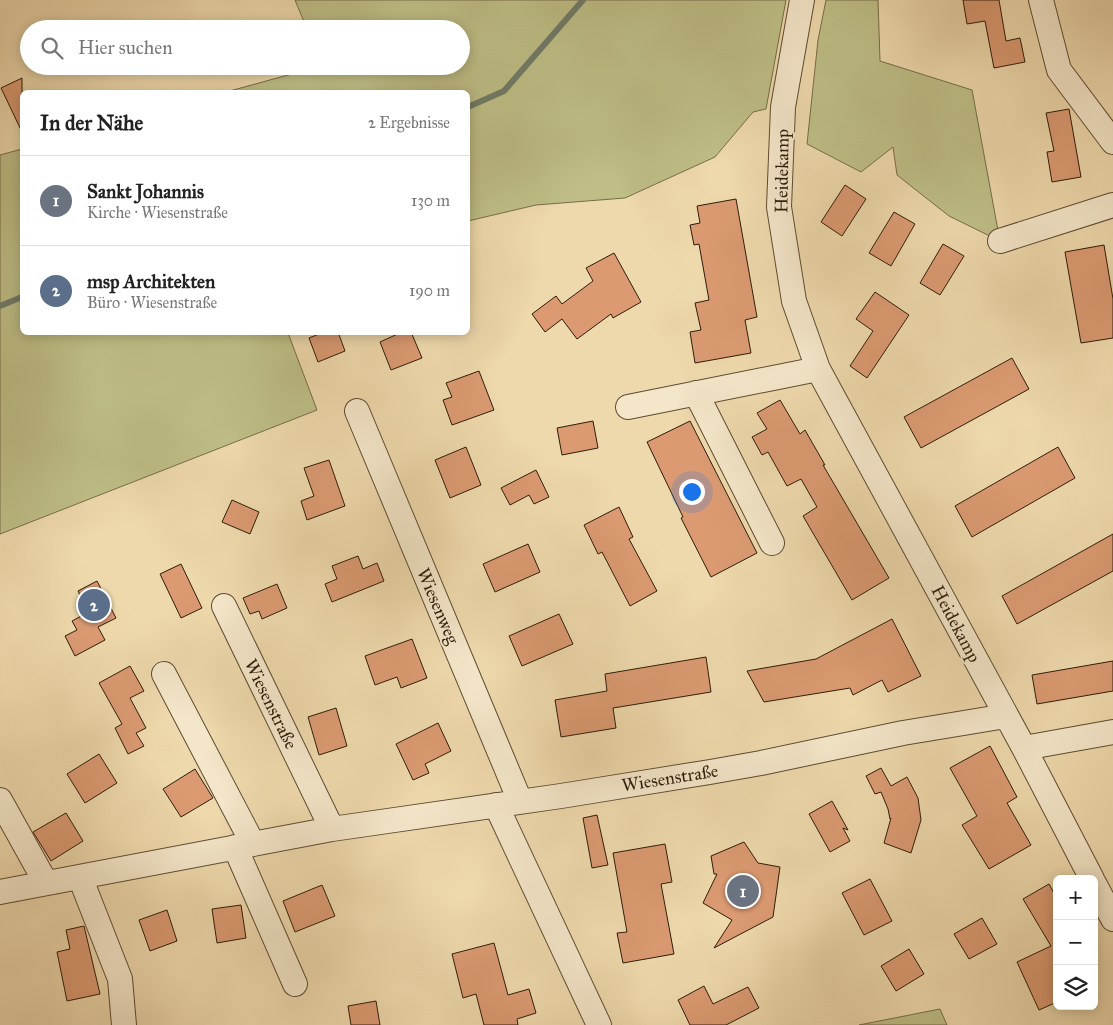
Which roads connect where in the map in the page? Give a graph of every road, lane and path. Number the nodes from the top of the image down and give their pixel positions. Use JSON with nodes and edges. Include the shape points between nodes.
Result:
{"nodes":[{"id":1,"x":802,"y":0,"type":"edge"},
{"id":2,"x":1041,"y":0,"type":"edge"},
{"id":3,"x":1113,"y":142,"type":"edge"},
{"id":4,"x":1113,"y":205,"type":"edge"},
{"id":5,"x":1000,"y":241,"type":"dead end"},
{"id":6,"x":818,"y":369,"type":"junction"},
{"id":7,"x":696,"y":394,"type":"junction"},
{"id":8,"x":628,"y":407,"type":"dead end"},
{"id":9,"x":357,"y":411,"type":"dead end"},
{"id":10,"x":772,"y":543,"type":"dead end"},
{"id":11,"x":224,"y":606,"type":"dead end"},
{"id":12,"x":164,"y":674,"type":"dead end"},
{"id":13,"x":1006,"y":716,"type":"junction"},
{"id":14,"x":1113,"y":732,"type":"edge"},
{"id":15,"x":1024,"y":748,"type":"junction"},
{"id":16,"x":0,"y":800,"type":"edge"},
{"id":17,"x":520,"y":801,"type":"junction"},
{"id":18,"x":496,"y":805,"type":"junction"},
{"id":19,"x":332,"y":829,"type":"junction"},
{"id":20,"x":244,"y":846,"type":"junction"},
{"id":21,"x":1090,"y":875,"type":"edge"},
{"id":22,"x":80,"y":877,"type":"junction"},
{"id":23,"x":46,"y":883,"type":"junction"},
{"id":24,"x":1098,"y":891,"type":"edge"},
{"id":25,"x":0,"y":892,"type":"edge"},
{"id":26,"x":1113,"y":919,"type":"edge"},
{"id":27,"x":295,"y":984,"type":"dead end"},
{"id":28,"x":124,"y":1025,"type":"edge"},
{"id":29,"x":599,"y":1025,"type":"edge"}],
"edges":[{"from":1,"to":6,"type":"street","name":"Heidekamp","via":[[783,107],[779,207],[794,301]]},
{"from":2,"to":3,"type":"street","via":[[1059,70]]},
{"from":4,"to":5,"type":"street"},
{"from":6,"to":7,"type":"street"},
{"from":6,"to":13,"type":"street","name":"Heidekamp"},
{"from":7,"to":8,"type":"street"},
{"from":7,"to":10,"type":"street"},
{"from":9,"to":17,"type":"street","name":"Wiesenweg"},
{"from":11,"to":19,"type":"street","name":"Wiesenstraße"},
{"from":12,"to":20,"type":"street"},
{"from":13,"to":15,"type":"street","name":"Heidekamp"},
{"from":13,"to":17,"type":"street","name":"Wiesenstraße","via":[[903,733],[744,766]]},
{"from":14,"to":15,"type":"street"},
{"from":15,"to":21,"type":"street","name":"Heidekamp"},
{"from":16,"to":23,"type":"street"},
{"from":17,"to":18,"type":"street","name":"Wiesenstraße"},
{"from":18,"to":19,"type":"street","name":"Wiesenstraße"},
{"from":18,"to":29,"type":"street"},
{"from":19,"to":20,"type":"street","name":"Wiesenstraße"},
{"from":20,"to":22,"type":"street","name":"Wiesenstraße"},
{"from":20,"to":27,"type":"street"},
{"from":22,"to":23,"type":"street","name":"Wiesenstraße"},
{"from":22,"to":28,"type":"street","via":[[120,979]]},
{"from":23,"to":25,"type":"street","name":"Wiesenstraße"},
{"from":24,"to":26,"type":"street"}]}
